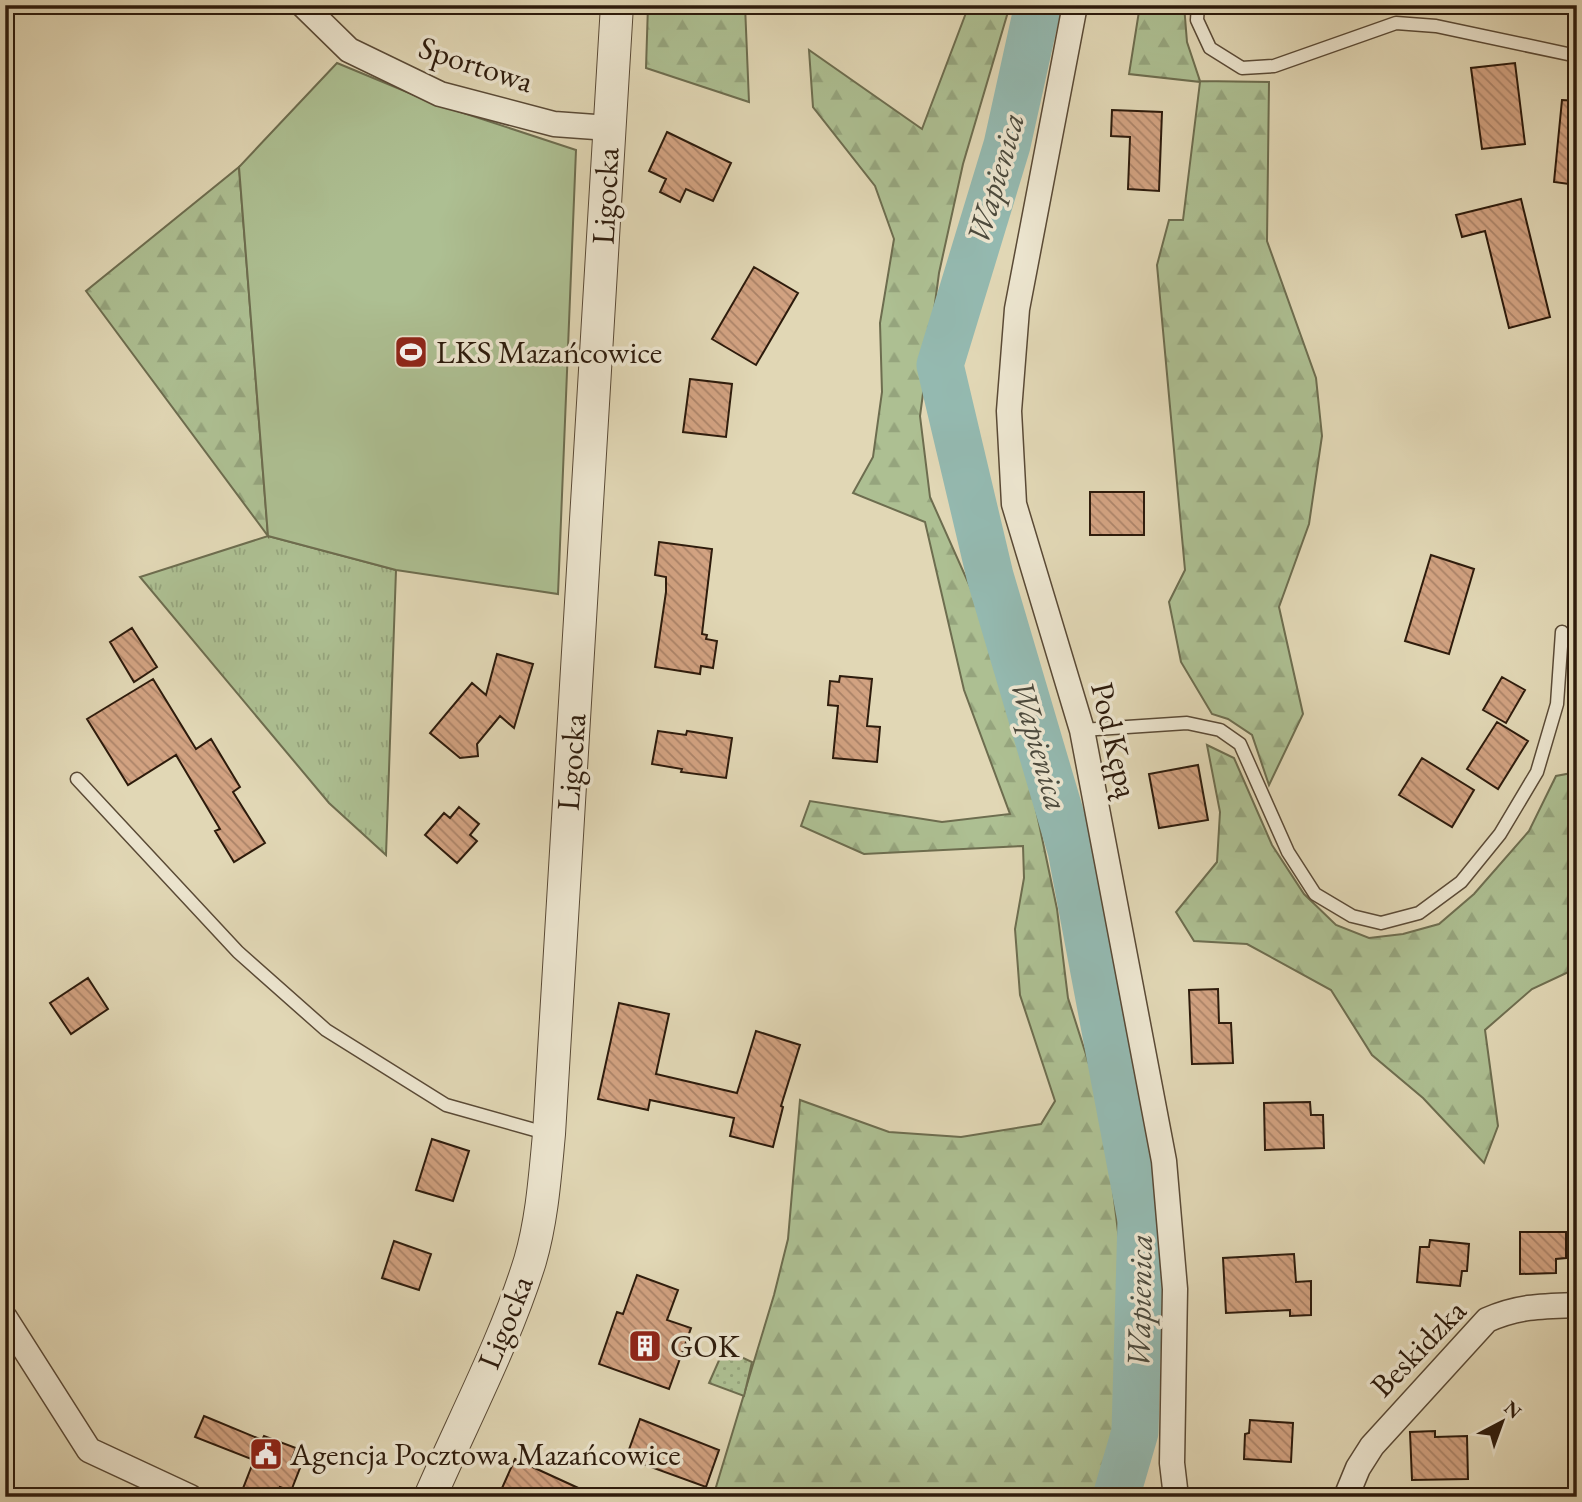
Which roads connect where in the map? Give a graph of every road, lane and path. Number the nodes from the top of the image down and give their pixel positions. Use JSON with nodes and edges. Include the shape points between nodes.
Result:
{"nodes":[{"id":1,"x":303,"y":5,"type":"edge"},
{"id":2,"x":617,"y":5,"type":"edge"},
{"id":3,"x":1075,"y":5,"type":"edge"},
{"id":4,"x":1198,"y":5,"type":"edge"},
{"id":5,"x":1577,"y":56,"type":"edge"},
{"id":6,"x":609,"y":128,"type":"junction"},
{"id":7,"x":1562,"y":632,"type":"dead end"},
{"id":8,"x":1082,"y":730,"type":"junction"},
{"id":9,"x":77,"y":779,"type":"dead end"},
{"id":10,"x":549,"y":1134,"type":"junction"},
{"id":11,"x":1577,"y":1305,"type":"edge"},
{"id":12,"x":5,"y":1318,"type":"edge"},
{"id":13,"x":190,"y":1497,"type":"edge"},
{"id":14,"x":430,"y":1497,"type":"edge"},
{"id":15,"x":1176,"y":1497,"type":"edge"},
{"id":16,"x":1346,"y":1497,"type":"edge"}],
"edges":[{"from":1,"to":6,"type":"street","name":"Sportowa","via":[[349,50],[440,94],[554,124]]},
{"from":2,"to":6,"type":"street","name":"Ligocka"},
{"from":3,"to":8,"type":"street","name":"Pod Kępą","via":[[1017,309],[1009,411],[1014,504]]},
{"from":4,"to":5,"type":"lane","via":[[1197,20],[1210,48],[1242,68],[1274,66],[1395,23],[1436,26]]},
{"from":6,"to":10,"type":"street","name":"Ligocka"},
{"from":7,"to":8,"type":"lane","via":[[1557,704],[1537,772],[1500,834],[1461,882],[1419,913],[1381,923],[1352,916],[1315,894],[1288,852],[1240,744],[1220,730],[1187,723]]},
{"from":8,"to":15,"type":"street","name":"Pod Kępą","via":[[1164,1161],[1175,1289],[1172,1463]]},
{"from":9,"to":10,"type":"lane","via":[[238,952],[326,1030],[446,1105]]},
{"from":10,"to":14,"type":"street","name":"Ligocka","via":[[530,1259],[511,1314]]},
{"from":11,"to":16,"type":"street","name":"Beskidzka","via":[[1509,1310],[1487,1320],[1372,1446]]},
{"from":12,"to":13,"type":"street","via":[[89,1450]]}]}
